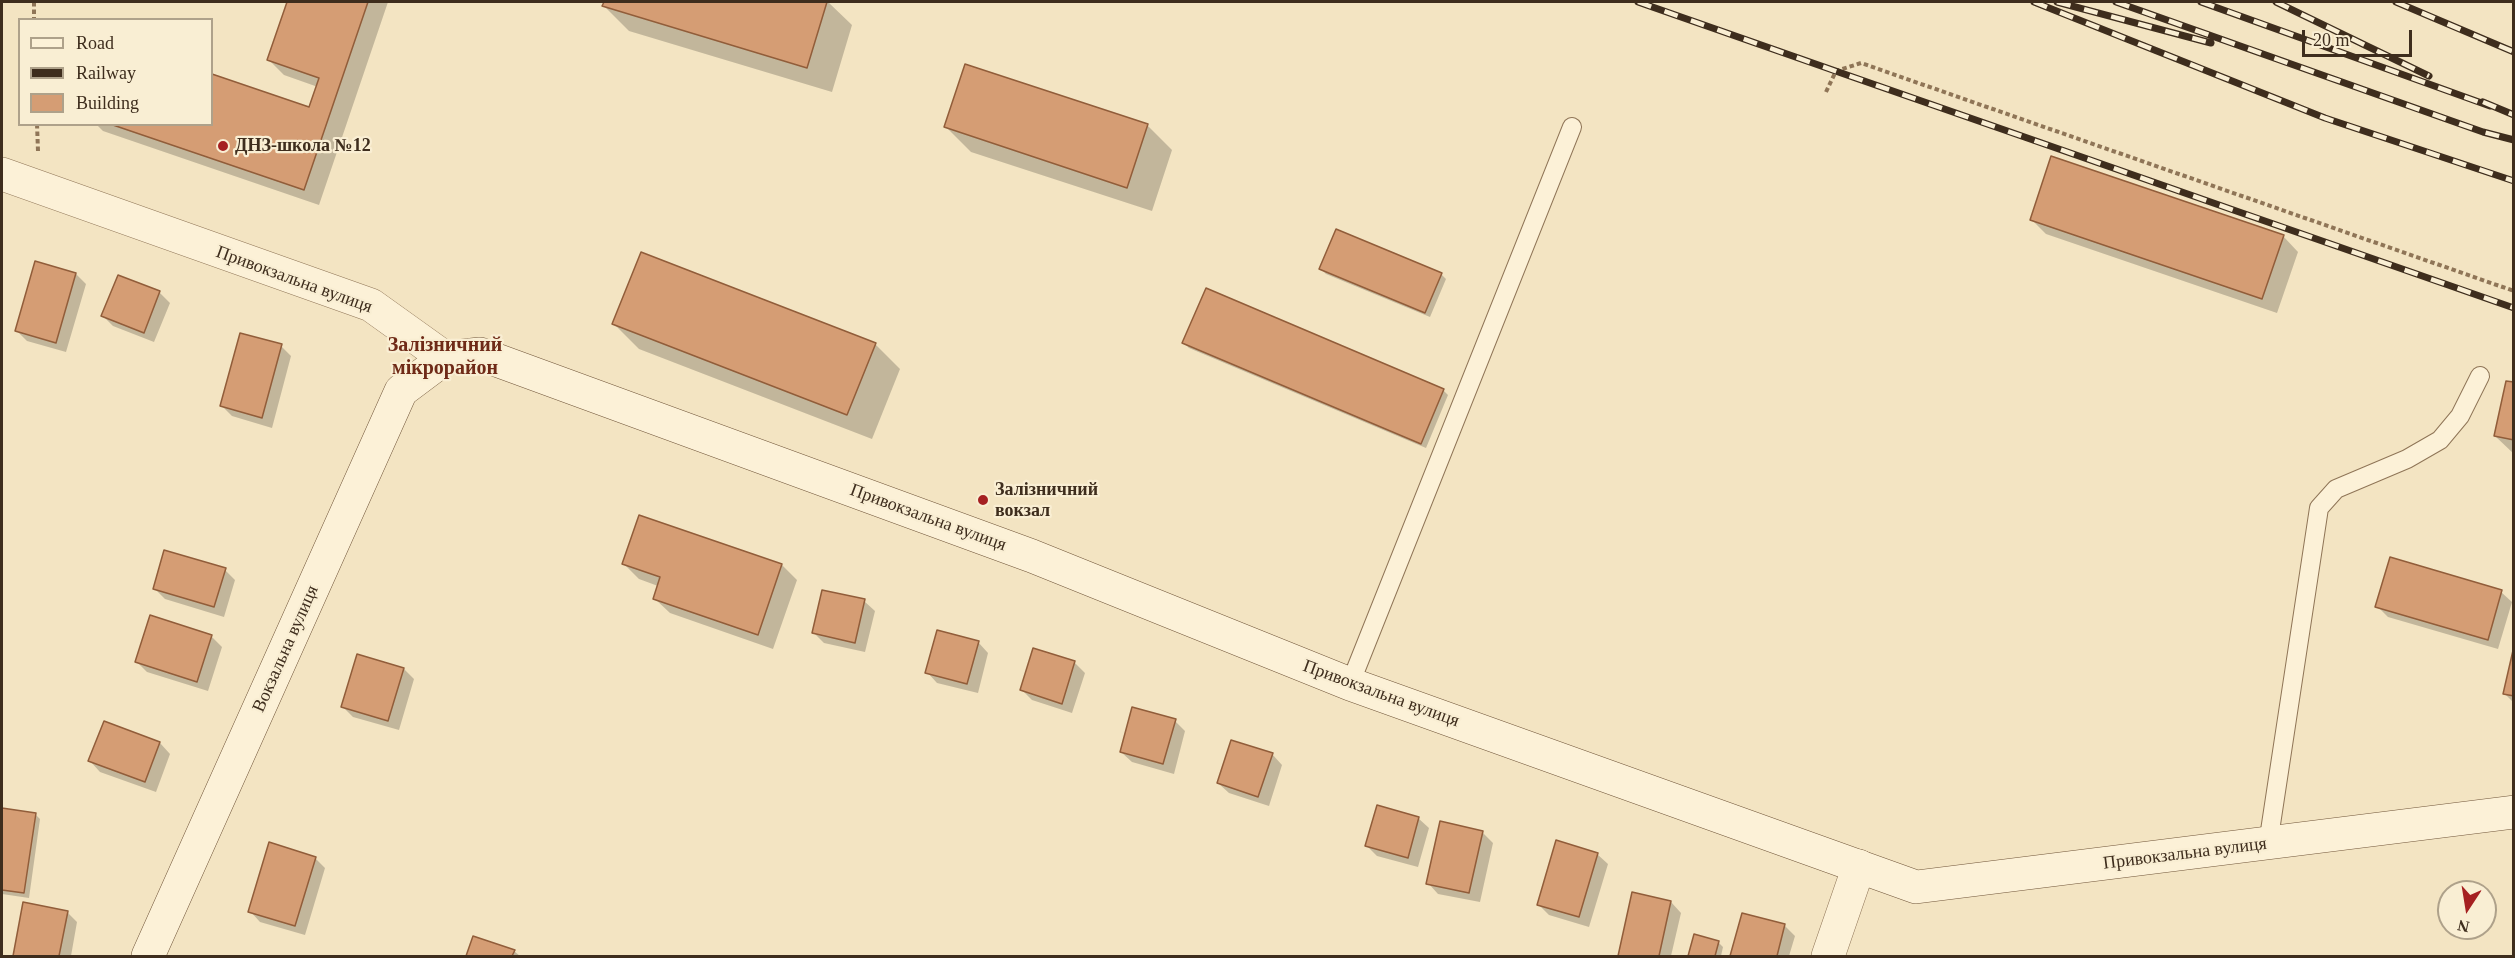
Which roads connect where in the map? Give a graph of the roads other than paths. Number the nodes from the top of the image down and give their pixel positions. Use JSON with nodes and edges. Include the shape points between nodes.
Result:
{"nodes":[{"id":1,"x":1572,"y":127,"type":"dead end"},
{"id":2,"x":2,"y":174,"type":"edge"},
{"id":3,"x":445,"y":358,"type":"junction"},
{"id":4,"x":2480,"y":376,"type":"dead end"},
{"id":5,"x":1350,"y":684,"type":"junction"},
{"id":6,"x":2514,"y":812,"type":"edge"},
{"id":7,"x":2268,"y":844,"type":"junction"},
{"id":8,"x":1859,"y":866,"type":"junction"},
{"id":9,"x":148,"y":957,"type":"edge"},
{"id":10,"x":1828,"y":957,"type":"edge"}],
"edges":[{"from":1,"to":5,"type":"lane"},
{"from":2,"to":3,"type":"street","name":"Привокзальна вулиця","via":[[370,305]]},
{"from":3,"to":5,"type":"street","name":"Привокзальна вулиця","via":[[480,354],[635,409],[1032,556]]},
{"from":3,"to":9,"type":"street","name":"Вокзальна вулиця","via":[[401,391]]},
{"from":4,"to":7,"type":"lane","via":[[2460,416],[2440,441],[2336,489],[2319,508]]},
{"from":5,"to":8,"type":"street","name":"Привокзальна вулиця"},
{"from":6,"to":7,"type":"street","name":"Привокзальна вулиця"},
{"from":7,"to":8,"type":"street","name":"Привокзальна вулиця","via":[[1916,887]]},
{"from":8,"to":10,"type":"street"}]}
